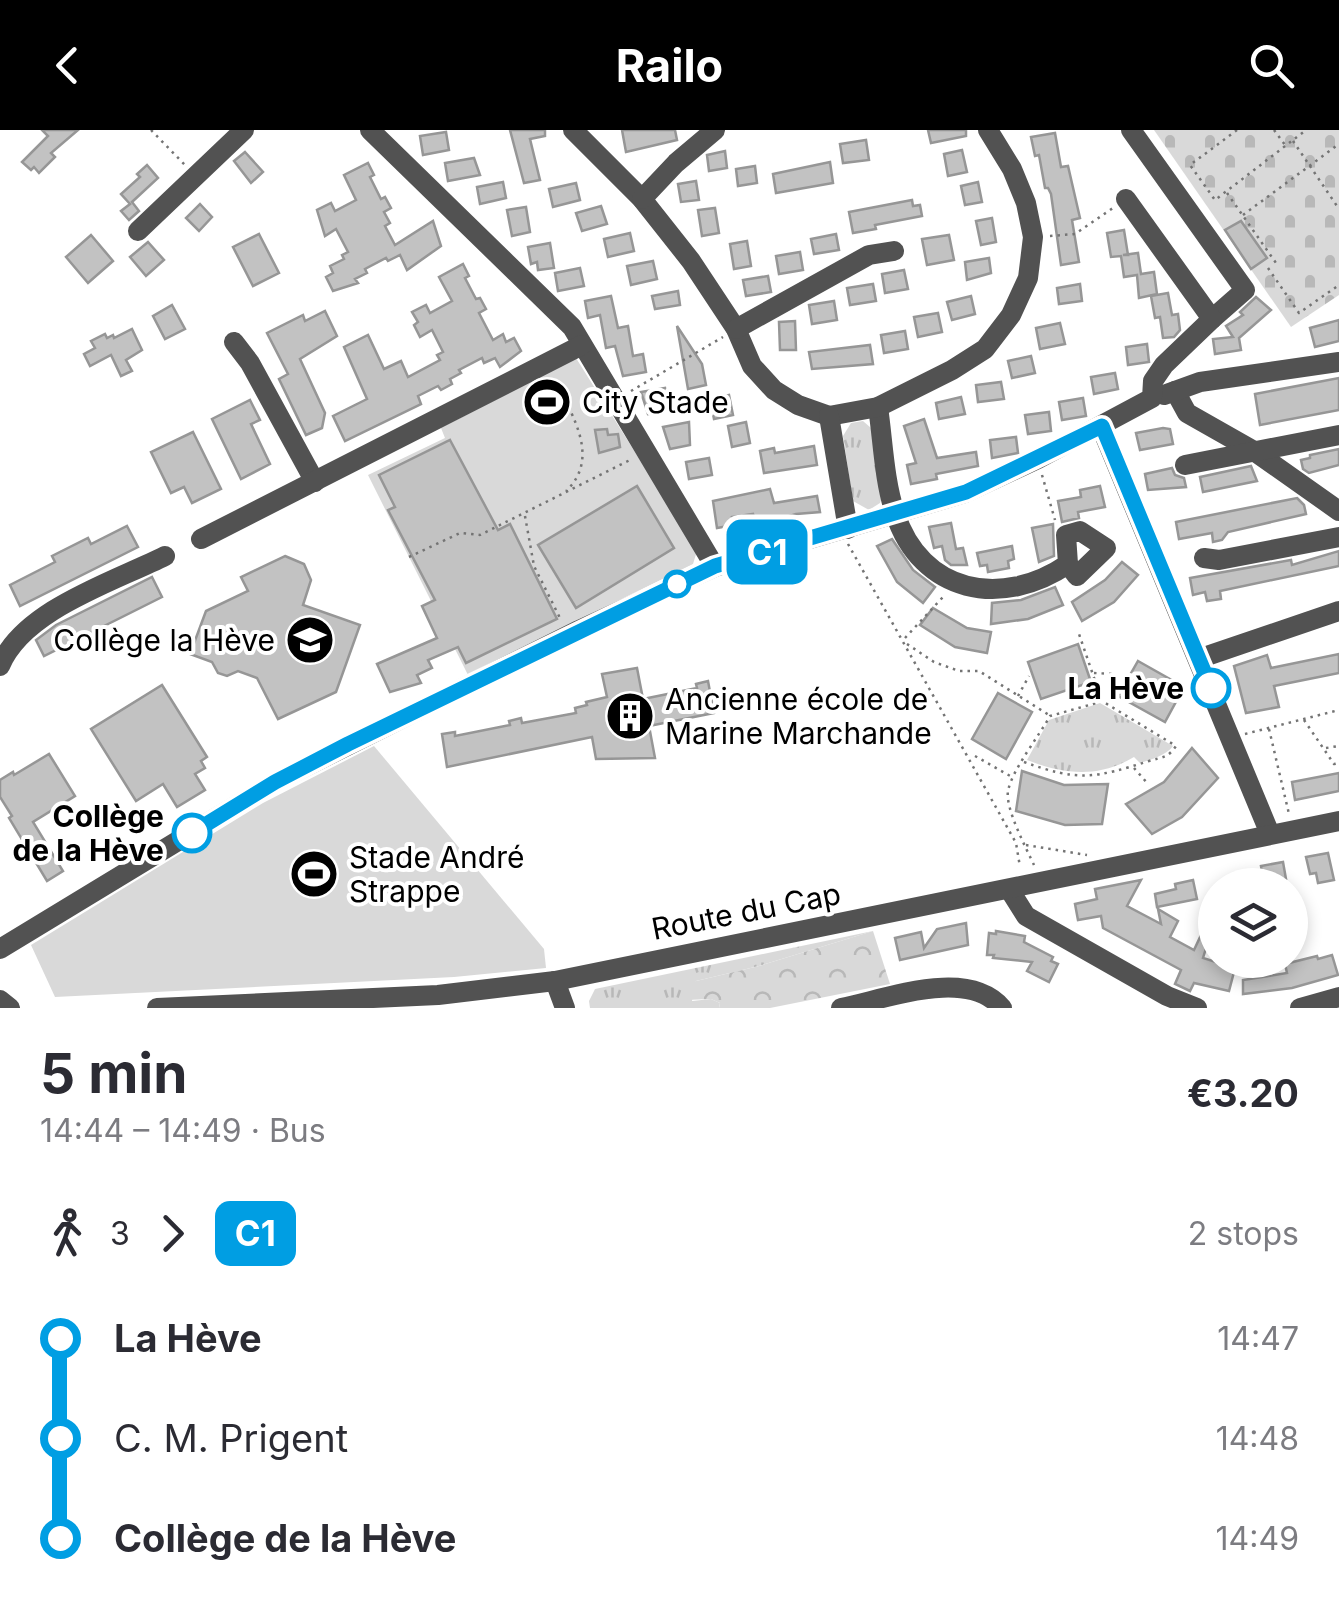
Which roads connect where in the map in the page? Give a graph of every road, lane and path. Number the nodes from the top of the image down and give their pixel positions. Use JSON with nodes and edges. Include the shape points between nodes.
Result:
{"nodes":[{"id":1,"x":151,"y":130,"type":"edge"},
{"id":2,"x":244,"y":130,"type":"edge"},
{"id":3,"x":370,"y":130,"type":"edge"},
{"id":4,"x":573,"y":130,"type":"edge"},
{"id":5,"x":988,"y":130,"type":"edge"},
{"id":6,"x":1130,"y":130,"type":"edge"},
{"id":7,"x":1237,"y":130,"type":"edge"},
{"id":8,"x":1274,"y":130,"type":"edge"},
{"id":9,"x":1302,"y":131,"type":"edge"},
{"id":10,"x":717,"y":132,"type":"edge"},
{"id":11,"x":1292,"y":140,"type":"junction"},
{"id":12,"x":1339,"y":144,"type":"edge"},
{"id":13,"x":1285,"y":146,"type":"junction"},
{"id":14,"x":1309,"y":166,"type":"junction"},
{"id":15,"x":196,"y":176,"type":"junction"},
{"id":16,"x":1226,"y":192,"type":"junction"},
{"id":17,"x":1126,"y":198,"type":"joint"},
{"id":18,"x":642,"y":199,"type":"junction"},
{"id":19,"x":1336,"y":206,"type":"dead end"},
{"id":20,"x":1243,"y":216,"type":"junction"},
{"id":21,"x":138,"y":231,"type":"dead end"},
{"id":22,"x":1033,"y":237,"type":"junction"},
{"id":23,"x":894,"y":251,"type":"dead end"},
{"id":24,"x":1276,"y":263,"type":"dead end"},
{"id":25,"x":1268,"y":268,"type":"dead end"},
{"id":26,"x":1339,"y":285,"type":"edge"},
{"id":27,"x":1212,"y":319,"type":"junction"},
{"id":28,"x":736,"y":329,"type":"junction"},
{"id":29,"x":234,"y":342,"type":"dead end"},
{"id":30,"x":582,"y":345,"type":"junction"},
{"id":31,"x":1339,"y":362,"type":"edge"},
{"id":32,"x":546,"y":363,"type":"junction"},
{"id":33,"x":1176,"y":391,"type":"junction"},
{"id":34,"x":1152,"y":398,"type":"junction"},
{"id":35,"x":616,"y":400,"type":"junction"},
{"id":36,"x":878,"y":407,"type":"junction"},
{"id":37,"x":829,"y":416,"type":"junction"},
{"id":38,"x":1102,"y":426,"type":"junction"},
{"id":39,"x":1339,"y":434,"type":"edge"},
{"id":40,"x":648,"y":450,"type":"junction"},
{"id":41,"x":1254,"y":451,"type":"junction"},
{"id":42,"x":1038,"y":459,"type":"junction"},
{"id":43,"x":1185,"y":465,"type":"dead end"},
{"id":44,"x":315,"y":482,"type":"junction"},
{"id":45,"x":561,"y":495,"type":"junction"},
{"id":46,"x":1339,"y":512,"type":"edge"},
{"id":47,"x":524,"y":514,"type":"junction"},
{"id":48,"x":895,"y":514,"type":"junction"},
{"id":49,"x":844,"y":530,"type":"junction"},
{"id":50,"x":1066,"y":535,"type":"junction"},
{"id":51,"x":1339,"y":537,"type":"edge"},
{"id":52,"x":201,"y":538,"type":"dead end"},
{"id":53,"x":165,"y":556,"type":"dead end"},
{"id":54,"x":409,"y":557,"type":"dead end"},
{"id":55,"x":1204,"y":558,"type":"dead end"},
{"id":56,"x":1068,"y":564,"type":"junction"},
{"id":57,"x":715,"y":566,"type":"junction"},
{"id":58,"x":945,"y":596,"type":"dead end"},
{"id":59,"x":1339,"y":611,"type":"edge"},
{"id":60,"x":579,"y":630,"type":"junction"},
{"id":61,"x":1079,"y":634,"type":"dead end"},
{"id":62,"x":903,"y":641,"type":"junction"},
{"id":63,"x":1198,"y":659,"type":"junction"},
{"id":64,"x":0,"y":666,"type":"edge"},
{"id":65,"x":1092,"y":673,"type":"junction"},
{"id":66,"x":1114,"y":674,"type":"dead end"},
{"id":67,"x":1029,"y":676,"type":"dead end"},
{"id":68,"x":1018,"y":696,"type":"junction"},
{"id":69,"x":1102,"y":701,"type":"junction"},
{"id":70,"x":1339,"y":710,"type":"edge"},
{"id":71,"x":1050,"y":716,"type":"junction"},
{"id":72,"x":1303,"y":719,"type":"junction"},
{"id":73,"x":1268,"y":728,"type":"junction"},
{"id":74,"x":1244,"y":734,"type":"dead end"},
{"id":75,"x":1339,"y":746,"type":"edge"},
{"id":76,"x":1322,"y":748,"type":"junction"},
{"id":77,"x":975,"y":756,"type":"dead end"},
{"id":78,"x":1024,"y":762,"type":"junction"},
{"id":79,"x":1339,"y":763,"type":"edge"},
{"id":80,"x":1133,"y":767,"type":"junction"},
{"id":81,"x":1013,"y":778,"type":"junction"},
{"id":82,"x":1148,"y":784,"type":"dead end"},
{"id":83,"x":1290,"y":819,"type":"dead end"},
{"id":84,"x":1339,"y":821,"type":"edge"},
{"id":85,"x":1270,"y":834,"type":"junction"},
{"id":86,"x":1025,"y":844,"type":"junction"},
{"id":87,"x":1112,"y":867,"type":"junction"},
{"id":88,"x":1015,"y":881,"type":"junction"},
{"id":89,"x":1048,"y":881,"type":"junction"},
{"id":90,"x":0,"y":950,"type":"edge"},
{"id":91,"x":555,"y":981,"type":"junction"},
{"id":92,"x":1339,"y":997,"type":"edge"},
{"id":93,"x":0,"y":1000,"type":"edge"},
{"id":94,"x":10,"y":1008,"type":"edge"},
{"id":95,"x":157,"y":1008,"type":"edge"},
{"id":96,"x":565,"y":1008,"type":"edge"},
{"id":97,"x":841,"y":1008,"type":"edge"},
{"id":98,"x":1002,"y":1008,"type":"edge"},
{"id":99,"x":1197,"y":1008,"type":"edge"},
{"id":100,"x":1300,"y":1008,"type":"edge"}],
"edges":[{"from":1,"to":15,"type":"path"},
{"from":2,"to":15,"type":"street"},
{"from":3,"to":30,"type":"street","via":[[554,309]]},
{"from":4,"to":18,"type":"street"},
{"from":5,"to":22,"type":"street","via":[[1012,169]]},
{"from":6,"to":27,"type":"street","via":[[1245,290]]},
{"from":7,"to":16,"type":"path","via":[[1190,166],[1215,200]]},
{"from":8,"to":13,"type":"path"},
{"from":9,"to":11,"type":"path"},
{"from":10,"to":18,"type":"street"},
{"from":11,"to":13,"type":"path"},
{"from":11,"to":14,"type":"path"},
{"from":12,"to":14,"type":"path"},
{"from":13,"to":16,"type":"path"},
{"from":14,"to":19,"type":"path"},
{"from":14,"to":20,"type":"path"},
{"from":15,"to":21,"type":"street"},
{"from":16,"to":20,"type":"path"},
{"from":17,"to":22,"type":"path","via":[[1076,234]]},
{"from":17,"to":27,"type":"street"},
{"from":18,"to":28,"type":"street"},
{"from":20,"to":24,"type":"path"},
{"from":22,"to":36,"type":"street","via":[[1028,278],[986,349]]},
{"from":23,"to":28,"type":"street","via":[[869,255]]},
{"from":25,"to":26,"type":"path","via":[[1299,313]]},
{"from":27,"to":34,"type":"street","via":[[1153,380]]},
{"from":28,"to":35,"type":"path"},
{"from":28,"to":37,"type":"street","via":[[752,366],[774,390]]},
{"from":29,"to":44,"type":"street"},
{"from":30,"to":32,"type":"street"},
{"from":30,"to":35,"type":"street"},
{"from":31,"to":33,"type":"street"},
{"from":32,"to":44,"type":"street"},
{"from":32,"to":45,"type":"path","via":[[583,446],[577,479]]},
{"from":33,"to":34,"type":"street"},
{"from":33,"to":41,"type":"street","via":[[1187,413]]},
{"from":34,"to":38,"type":"street"},
{"from":35,"to":40,"type":"street"},
{"from":36,"to":37,"type":"street"},
{"from":36,"to":48,"type":"street"},
{"from":37,"to":49,"type":"street"},
{"from":38,"to":42,"type":"street"},
{"from":38,"to":63,"type":"street"},
{"from":39,"to":41,"type":"street"},
{"from":40,"to":45,"type":"path"},
{"from":40,"to":57,"type":"street"},
{"from":41,"to":43,"type":"street"},
{"from":41,"to":46,"type":"street"},
{"from":42,"to":48,"type":"street"},
{"from":42,"to":50,"type":"path","via":[[1056,525]]},
{"from":44,"to":52,"type":"street"},
{"from":45,"to":47,"type":"path"},
{"from":47,"to":54,"type":"path"},
{"from":47,"to":60,"type":"path","via":[[534,566],[566,628],[576,624]]},
{"from":48,"to":49,"type":"street"},
{"from":48,"to":56,"type":"street","via":[[926,566],[949,582],[994,590],[1051,576]]},
{"from":49,"to":57,"type":"street"},
{"from":49,"to":62,"type":"path"},
{"from":50,"to":56,"type":"street"},
{"from":50,"to":56,"type":"street","via":[[1080,531],[1106,548],[1077,576]]},
{"from":51,"to":55,"type":"street"},
{"from":53,"to":64,"type":"street","via":[[45,615],[7,648]]},
{"from":57,"to":60,"type":"street"},
{"from":58,"to":62,"type":"path"},
{"from":59,"to":63,"type":"street"},
{"from":60,"to":90,"type":"street","via":[[275,782]]},
{"from":61,"to":65,"type":"path"},
{"from":62,"to":68,"type":"path","via":[[934,662],[979,672]]},
{"from":62,"to":88,"type":"path","via":[[1016,843]]},
{"from":63,"to":85,"type":"street"},
{"from":65,"to":66,"type":"path"},
{"from":65,"to":69,"type":"path"},
{"from":67,"to":68,"type":"path"},
{"from":68,"to":71,"type":"path"},
{"from":69,"to":71,"type":"path"},
{"from":69,"to":80,"type":"path","via":[[1176,746],[1169,756]]},
{"from":70,"to":72,"type":"path"},
{"from":71,"to":78,"type":"path"},
{"from":72,"to":73,"type":"path"},
{"from":72,"to":76,"type":"path"},
{"from":73,"to":74,"type":"path"},
{"from":73,"to":83,"type":"path"},
{"from":75,"to":76,"type":"path"},
{"from":76,"to":79,"type":"path"},
{"from":77,"to":81,"type":"path"},
{"from":78,"to":80,"type":"path","via":[[1069,776]]},
{"from":78,"to":81,"type":"path"},
{"from":80,"to":82,"type":"path"},
{"from":81,"to":86,"type":"path","via":[[1007,794]]},
{"from":84,"to":85,"type":"street","name":"Route du Cap"},
{"from":85,"to":87,"type":"street","name":"Route du Cap"},
{"from":86,"to":87,"type":"path","via":[[1101,857]]},
{"from":86,"to":89,"type":"path","via":[[1036,870],[1046,868]]},
{"from":87,"to":89,"type":"street","name":"Route du Cap"},
{"from":88,"to":89,"type":"street","name":"Route du Cap"},
{"from":88,"to":91,"type":"street","name":"Route du Cap"},
{"from":88,"to":99,"type":"street","via":[[1026,916]]},
{"from":91,"to":95,"type":"street","name":"Route du Cap","via":[[438,995]]},
{"from":91,"to":96,"type":"street"},
{"from":92,"to":100,"type":"street"},
{"from":93,"to":94,"type":"street"},
{"from":97,"to":98,"type":"street","via":[[959,986],[980,990]]}]}
